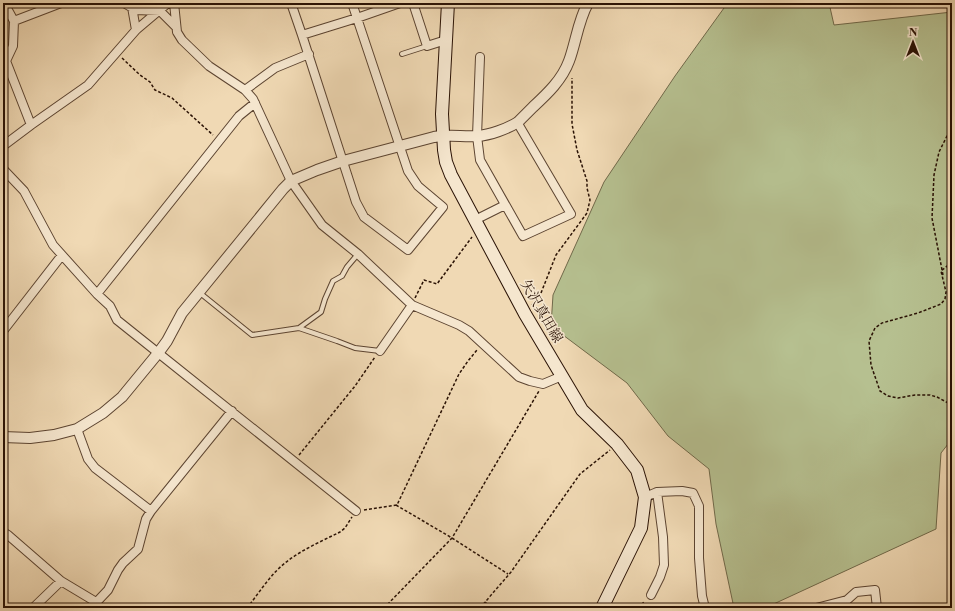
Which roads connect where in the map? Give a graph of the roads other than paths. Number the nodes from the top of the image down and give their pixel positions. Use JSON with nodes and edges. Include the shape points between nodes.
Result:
{"nodes":[{"id":1,"x":4,"y":3,"type":"edge"},
{"id":2,"x":61,"y":3,"type":"edge"},
{"id":3,"x":168,"y":3,"type":"edge"},
{"id":4,"x":174,"y":3,"type":"edge"},
{"id":5,"x":291,"y":3,"type":"edge"},
{"id":6,"x":352,"y":3,"type":"edge"},
{"id":7,"x":400,"y":3,"type":"edge"},
{"id":8,"x":413,"y":3,"type":"edge"},
{"id":9,"x":448,"y":3,"type":"edge"},
{"id":10,"x":588,"y":3,"type":"edge"},
{"id":11,"x":128,"y":5,"type":"edge"},
{"id":12,"x":160,"y":11,"type":"junction"},
{"id":13,"x":357,"y":18,"type":"junction"},
{"id":14,"x":14,"y":21,"type":"junction"},
{"id":15,"x":176,"y":27,"type":"junction"},
{"id":16,"x":136,"y":30,"type":"junction"},
{"id":17,"x":302,"y":35,"type":"junction"},
{"id":18,"x":446,"y":40,"type":"junction"},
{"id":19,"x":427,"y":46,"type":"junction"},
{"id":20,"x":309,"y":54,"type":"junction"},
{"id":21,"x":402,"y":54,"type":"dead end"},
{"id":22,"x":480,"y":57,"type":"dead end"},
{"id":23,"x":245,"y":90,"type":"junction"},
{"id":24,"x":255,"y":103,"type":"junction"},
{"id":25,"x":517,"y":122,"type":"junction"},
{"id":26,"x":31,"y":125,"type":"junction"},
{"id":27,"x":443,"y":135,"type":"junction"},
{"id":28,"x":477,"y":136,"type":"junction"},
{"id":29,"x":3,"y":146,"type":"edge"},
{"id":30,"x":400,"y":146,"type":"junction"},
{"id":31,"x":343,"y":161,"type":"junction"},
{"id":32,"x":3,"y":169,"type":"edge"},
{"id":33,"x":291,"y":181,"type":"junction"},
{"id":34,"x":505,"y":205,"type":"junction"},
{"id":35,"x":477,"y":224,"type":"junction"},
{"id":36,"x":358,"y":254,"type":"junction"},
{"id":37,"x":62,"y":255,"type":"junction"},
{"id":38,"x":200,"y":292,"type":"junction"},
{"id":39,"x":97,"y":294,"type":"junction"},
{"id":40,"x":412,"y":305,"type":"junction"},
{"id":41,"x":299,"y":328,"type":"junction"},
{"id":42,"x":3,"y":331,"type":"edge"},
{"id":43,"x":380,"y":351,"type":"joint"},
{"id":44,"x":159,"y":352,"type":"junction"},
{"id":45,"x":562,"y":376,"type":"junction"},
{"id":46,"x":232,"y":412,"type":"junction"},
{"id":47,"x":77,"y":429,"type":"junction"},
{"id":48,"x":3,"y":437,"type":"edge"},
{"id":49,"x":657,"y":492,"type":"junction"},
{"id":50,"x":645,"y":497,"type":"junction"},
{"id":51,"x":151,"y":511,"type":"junction"},
{"id":52,"x":356,"y":511,"type":"road end"},
{"id":53,"x":3,"y":532,"type":"edge"},
{"id":54,"x":61,"y":581,"type":"junction"},
{"id":55,"x":651,"y":595,"type":"road end"},
{"id":56,"x":94,"y":605,"type":"edge"},
{"id":57,"x":33,"y":608,"type":"edge"},
{"id":58,"x":602,"y":608,"type":"edge"},
{"id":59,"x":705,"y":608,"type":"edge"},
{"id":60,"x":816,"y":608,"type":"edge"},
{"id":61,"x":877,"y":608,"type":"edge"}],
"edges":[{"from":1,"to":14,"type":"street"},
{"from":2,"to":14,"type":"street"},
{"from":3,"to":12,"type":"street"},
{"from":4,"to":15,"type":"street"},
{"from":5,"to":17,"type":"street"},
{"from":6,"to":13,"type":"street"},
{"from":7,"to":13,"type":"street"},
{"from":8,"to":19,"type":"street"},
{"from":9,"to":18,"type":"main road","name":"矢沢真田線"},
{"from":10,"to":25,"type":"street","via":[[583,12],[569,62],[561,77],[551,91]]},
{"from":11,"to":12,"type":"street","via":[[136,10]]},
{"from":11,"to":16,"type":"street"},
{"from":12,"to":15,"type":"street"},
{"from":12,"to":16,"type":"street"},
{"from":13,"to":17,"type":"street"},
{"from":13,"to":30,"type":"street"},
{"from":14,"to":26,"type":"street","via":[[13,46],[6,61]]},
{"from":15,"to":23,"type":"street","via":[[182,40],[208,66]]},
{"from":16,"to":26,"type":"street","via":[[88,85]]},
{"from":17,"to":20,"type":"street"},
{"from":18,"to":19,"type":"street"},
{"from":18,"to":27,"type":"main road","name":"矢沢真田線"},
{"from":19,"to":21,"type":"lane"},
{"from":20,"to":23,"type":"street","via":[[276,68]]},
{"from":20,"to":31,"type":"street"},
{"from":22,"to":28,"type":"street"},
{"from":23,"to":24,"type":"street"},
{"from":24,"to":33,"type":"street"},
{"from":24,"to":39,"type":"street","via":[[238,116]]},
{"from":25,"to":28,"type":"street"},
{"from":25,"to":34,"type":"street","via":[[571,214],[523,236]]},
{"from":26,"to":29,"type":"street"},
{"from":27,"to":28,"type":"street"},
{"from":27,"to":30,"type":"street"},
{"from":27,"to":35,"type":"main road","name":"矢沢真田線","via":[[451,175]]},
{"from":28,"to":34,"type":"street","via":[[480,160]]},
{"from":30,"to":31,"type":"street"},
{"from":30,"to":31,"type":"street","via":[[408,171],[418,186],[443,207],[408,250],[364,217],[356,202]]},
{"from":31,"to":33,"type":"street"},
{"from":32,"to":37,"type":"street","via":[[24,191],[53,245]]},
{"from":33,"to":36,"type":"street","via":[[322,225]]},
{"from":33,"to":38,"type":"street"},
{"from":34,"to":35,"type":"street"},
{"from":35,"to":45,"type":"main road","name":"矢沢真田線","via":[[525,314]]},
{"from":36,"to":40,"type":"street"},
{"from":36,"to":41,"type":"lane","via":[[342,276],[333,281],[321,312]]},
{"from":37,"to":39,"type":"street"},
{"from":37,"to":42,"type":"street"},
{"from":38,"to":41,"type":"lane","via":[[252,335]]},
{"from":38,"to":44,"type":"street","via":[[182,313]]},
{"from":39,"to":44,"type":"street","via":[[110,306],[117,320]]},
{"from":40,"to":43,"type":"street"},
{"from":40,"to":45,"type":"street","via":[[469,331],[519,377],[543,384]]},
{"from":41,"to":43,"type":"lane","via":[[355,348]]},
{"from":44,"to":46,"type":"street"},
{"from":44,"to":47,"type":"street","via":[[122,396],[103,413]]},
{"from":45,"to":50,"type":"main road","name":"矢沢真田線","via":[[582,410],[617,444],[637,470]]},
{"from":46,"to":51,"type":"street"},
{"from":46,"to":52,"type":"street"},
{"from":47,"to":48,"type":"street","via":[[30,438]]},
{"from":47,"to":51,"type":"street","via":[[88,459],[95,468]]},
{"from":49,"to":50,"type":"street"},
{"from":49,"to":55,"type":"street","via":[[664,565]]},
{"from":49,"to":59,"type":"street","via":[[693,493],[698,506],[699,558]]},
{"from":50,"to":58,"type":"main road","name":"矢沢真田線","via":[[641,528]]},
{"from":51,"to":56,"type":"street","via":[[146,519],[138,549],[123,563],[108,590]]},
{"from":53,"to":54,"type":"street"},
{"from":54,"to":56,"type":"street"},
{"from":54,"to":57,"type":"street"},
{"from":60,"to":61,"type":"street","via":[[847,600],[856,592],[875,590]]}]}
